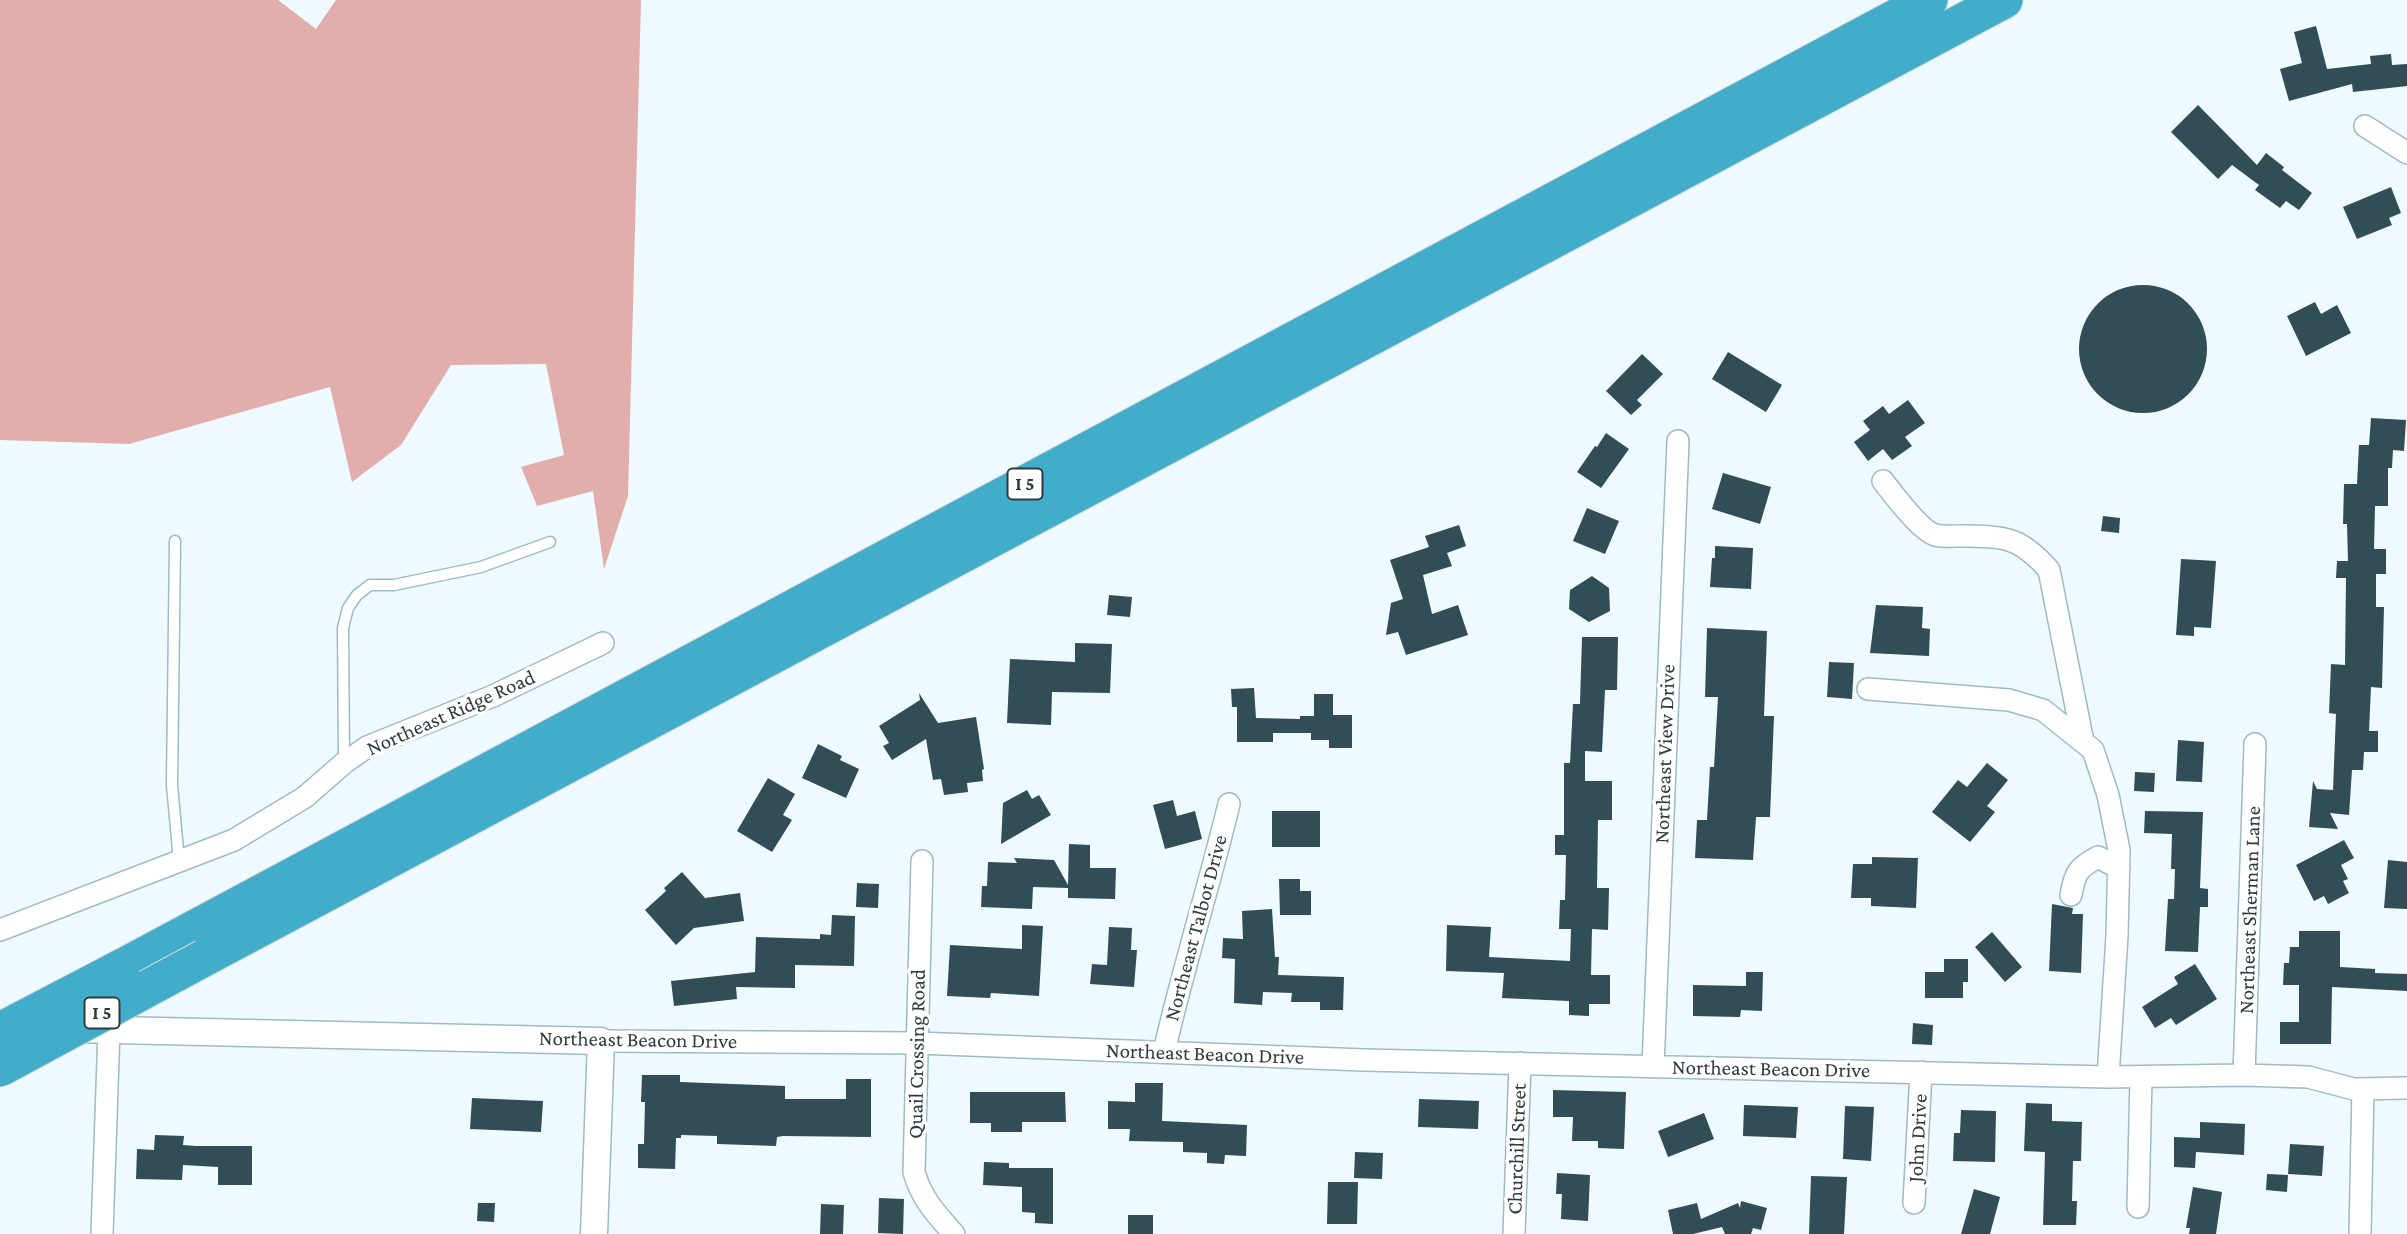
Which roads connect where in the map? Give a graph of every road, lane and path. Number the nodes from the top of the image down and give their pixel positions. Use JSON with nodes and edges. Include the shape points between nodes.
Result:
{"nodes":[{"id":1,"x":1929,"y":0,"type":"edge"},
{"id":2,"x":2004,"y":0,"type":"edge"},
{"id":3,"x":2365,"y":126,"type":"dead end"},
{"id":4,"x":2407,"y":153,"type":"edge"},
{"id":5,"x":1678,"y":441,"type":"dead end"},
{"id":6,"x":1883,"y":481,"type":"dead end"},
{"id":7,"x":175,"y":541,"type":"dead end"},
{"id":8,"x":550,"y":542,"type":"dead end"},
{"id":9,"x":603,"y":643,"type":"dead end"},
{"id":10,"x":1868,"y":689,"type":"dead end"},
{"id":11,"x":2083,"y":742,"type":"junction"},
{"id":12,"x":2255,"y":744,"type":"dead end"},
{"id":13,"x":344,"y":763,"type":"junction"},
{"id":14,"x":1229,"y":804,"type":"dead end"},
{"id":15,"x":922,"y":861,"type":"dead end"},
{"id":16,"x":179,"y":862,"type":"junction"},
{"id":17,"x":2119,"y":868,"type":"junction"},
{"id":18,"x":2070,"y":895,"type":"dead end"},
{"id":19,"x":0,"y":930,"type":"edge"},
{"id":20,"x":0,"y":1029,"type":"edge"},
{"id":21,"x":109,"y":1030,"type":"junction"},
{"id":22,"x":601,"y":1041,"type":"junction"},
{"id":23,"x":917,"y":1043,"type":"junction"},
{"id":24,"x":1164,"y":1052,"type":"junction"},
{"id":25,"x":1520,"y":1063,"type":"junction"},
{"id":26,"x":1653,"y":1067,"type":"junction"},
{"id":27,"x":0,"y":1068,"type":"edge"},
{"id":28,"x":1921,"y":1073,"type":"junction"},
{"id":29,"x":2244,"y":1075,"type":"junction"},
{"id":30,"x":2108,"y":1077,"type":"junction"},
{"id":31,"x":2141,"y":1078,"type":"junction"},
{"id":32,"x":2407,"y":1088,"type":"edge"},
{"id":33,"x":2363,"y":1089,"type":"junction"},
{"id":34,"x":1914,"y":1203,"type":"dead end"},
{"id":35,"x":2138,"y":1207,"type":"dead end"},
{"id":36,"x":102,"y":1234,"type":"edge"},
{"id":37,"x":594,"y":1234,"type":"edge"},
{"id":38,"x":954,"y":1234,"type":"edge"},
{"id":39,"x":1514,"y":1234,"type":"edge"},
{"id":40,"x":2360,"y":1234,"type":"edge"}],
"edges":[{"from":1,"to":20,"type":"highway","number":"I 5","bridge":true},
{"from":2,"to":27,"type":"highway","number":"I 5","bridge":true},
{"from":3,"to":4,"type":"street"},
{"from":5,"to":26,"type":"street","name":"Northeast View Drive"},
{"from":6,"to":11,"type":"street","via":[[1934,535],[2017,542],[2049,570]]},
{"from":7,"to":16,"type":"lane","via":[[172,785]]},
{"from":8,"to":13,"type":"lane","via":[[481,567],[394,585],[370,585],[357,595],[343,628]]},
{"from":9,"to":13,"type":"street","name":"Northeast Ridge Road","via":[[493,696],[367,747]]},
{"from":10,"to":11,"type":"street","via":[[2009,700],[2043,710]]},
{"from":11,"to":17,"type":"street","via":[[2093,750],[2108,794]]},
{"from":12,"to":29,"type":"street","name":"Northeast Sherman Lane"},
{"from":13,"to":16,"type":"street","name":"Northeast Ridge Road","via":[[278,814],[234,840]]},
{"from":14,"to":24,"type":"street","name":"Northeast Talbot Drive"},
{"from":15,"to":23,"type":"street","name":"Quail Crossing Road"},
{"from":16,"to":19,"type":"street","name":"Northeast Ridge Road"},
{"from":17,"to":18,"type":"street","via":[[2098,857],[2083,865],[2074,875]]},
{"from":17,"to":30,"type":"street"},
{"from":20,"to":21,"type":"street","name":"Northeast Beacon Drive"},
{"from":21,"to":22,"type":"street","name":"Northeast Beacon Drive"},
{"from":21,"to":36,"type":"street"},
{"from":22,"to":23,"type":"street","name":"Northeast Beacon Drive"},
{"from":22,"to":37,"type":"street"},
{"from":23,"to":24,"type":"street","name":"Northeast Beacon Drive"},
{"from":23,"to":38,"type":"street","name":"Quail Crossing Road","via":[[914,1172],[927,1205]]},
{"from":24,"to":25,"type":"street","name":"Northeast Beacon Drive"},
{"from":25,"to":26,"type":"street","name":"Northeast Beacon Drive"},
{"from":25,"to":39,"type":"street","name":"Churchill Street"},
{"from":26,"to":28,"type":"street","name":"Northeast Beacon Drive"},
{"from":28,"to":30,"type":"street","name":"Northeast Beacon Drive"},
{"from":28,"to":34,"type":"street","name":"John Drive"},
{"from":29,"to":31,"type":"street","name":"Northeast Beacon Drive"},
{"from":29,"to":33,"type":"street","name":"Northeast Beacon Drive","via":[[2308,1077]]},
{"from":30,"to":31,"type":"street","name":"Northeast Beacon Drive"},
{"from":31,"to":35,"type":"street"},
{"from":32,"to":33,"type":"street","name":"Northeast Beacon Drive"},
{"from":33,"to":40,"type":"street"}]}
